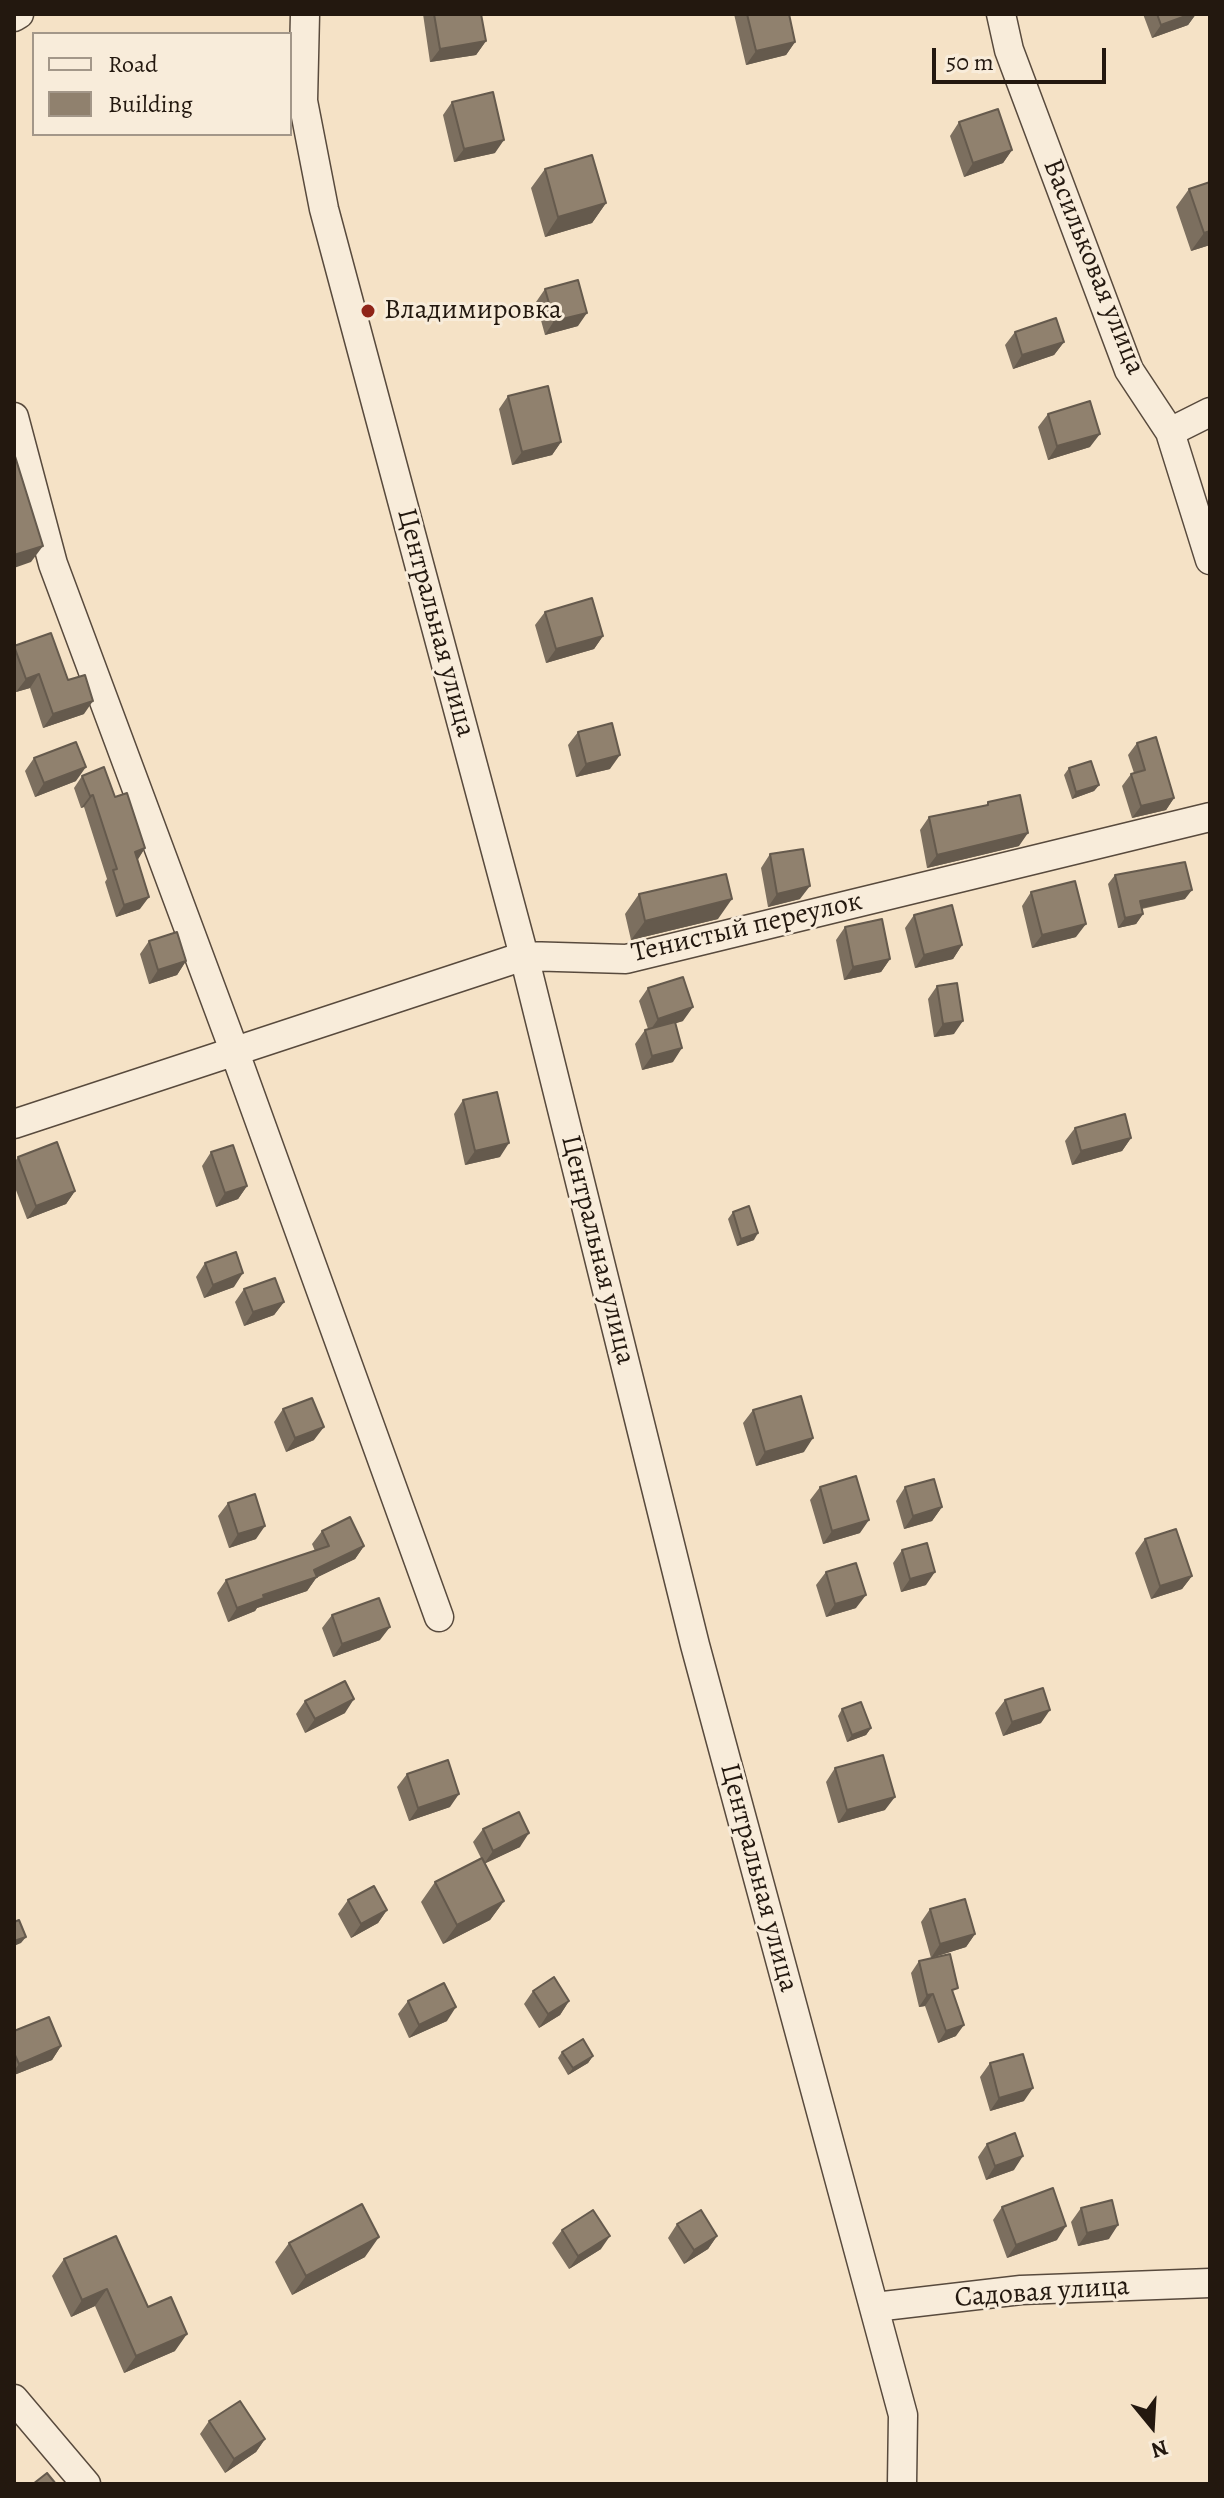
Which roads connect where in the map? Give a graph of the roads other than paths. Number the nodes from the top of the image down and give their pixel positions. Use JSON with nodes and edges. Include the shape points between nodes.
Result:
{"nodes":[{"id":1,"x":305,"y":14,"type":"edge"},
{"id":2,"x":1001,"y":14,"type":"edge"},
{"id":3,"x":1210,"y":412,"type":"edge"},
{"id":4,"x":14,"y":417,"type":"edge"},
{"id":5,"x":1170,"y":432,"type":"junction"},
{"id":6,"x":1210,"y":560,"type":"edge"},
{"id":7,"x":1210,"y":817,"type":"edge"},
{"id":8,"x":524,"y":956,"type":"junction"},
{"id":9,"x":234,"y":1050,"type":"junction"},
{"id":10,"x":14,"y":1124,"type":"edge"},
{"id":11,"x":439,"y":1617,"type":"dead end"},
{"id":12,"x":1210,"y":2283,"type":"edge"},
{"id":13,"x":875,"y":2307,"type":"junction"},
{"id":14,"x":14,"y":2399,"type":"edge"},
{"id":15,"x":86,"y":2484,"type":"edge"},
{"id":16,"x":902,"y":2484,"type":"edge"}],
"edges":[{"from":1,"to":8,"type":"street","name":"Центральная улица","via":[[303,101],[324,209]]},
{"from":2,"to":5,"type":"street","name":"Васильковая улица","via":[[1009,50],[1129,370]]},
{"from":3,"to":5,"type":"street"},
{"from":4,"to":9,"type":"street","via":[[53,564]]},
{"from":5,"to":6,"type":"street","name":"Васильковая улица"},
{"from":7,"to":8,"type":"street","name":"Тенистый переулок","via":[[626,959]]},
{"from":8,"to":9,"type":"street","name":"Тенистый переулок"},
{"from":8,"to":13,"type":"street","name":"Центральная улица","via":[[695,1645]]},
{"from":9,"to":10,"type":"street","name":"Тенистый переулок"},
{"from":9,"to":11,"type":"street"},
{"from":12,"to":13,"type":"street","name":"Садовая улица","via":[[1021,2290]]},
{"from":13,"to":16,"type":"street","name":"Центральная улица","via":[[903,2415]]},
{"from":14,"to":15,"type":"street"}]}
